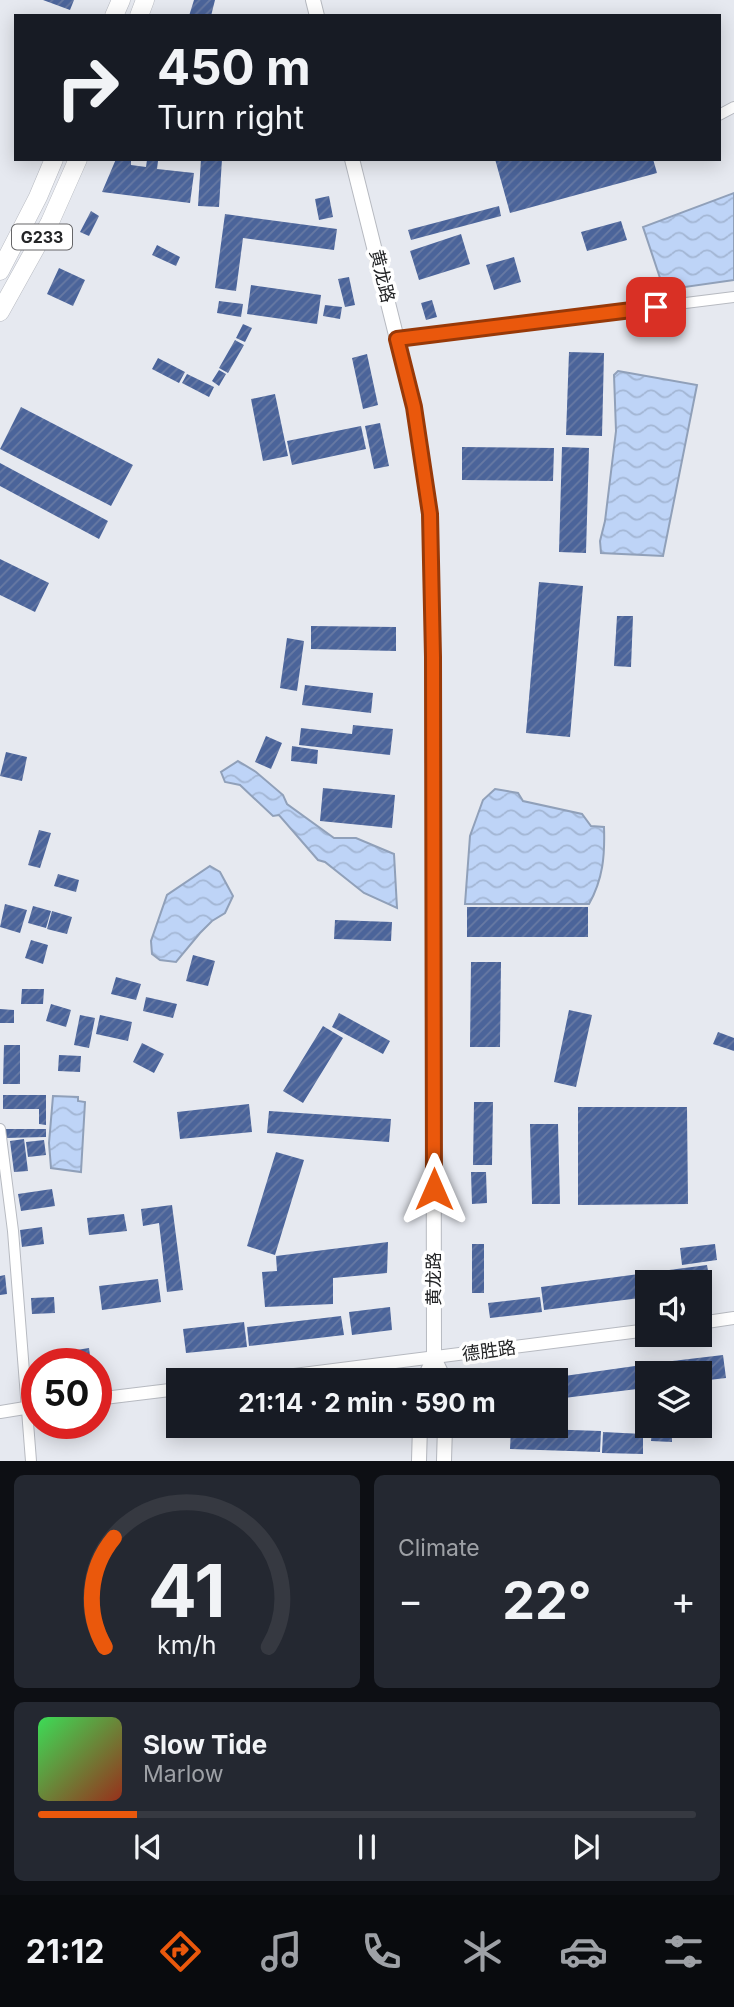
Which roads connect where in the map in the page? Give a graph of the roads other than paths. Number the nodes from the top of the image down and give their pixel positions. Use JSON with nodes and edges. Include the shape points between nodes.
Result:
{"nodes":[{"id":1,"x":53,"y":161,"type":"edge"},
{"id":2,"x":77,"y":161,"type":"edge"},
{"id":3,"x":352,"y":161,"type":"edge"},
{"id":4,"x":0,"y":271,"type":"edge"},
{"id":5,"x":734,"y":297,"type":"edge"},
{"id":6,"x":0,"y":312,"type":"edge"},
{"id":7,"x":397,"y":339,"type":"junction"},
{"id":8,"x":0,"y":1129,"type":"edge"},
{"id":9,"x":734,"y":1318,"type":"edge"},
{"id":10,"x":712,"y":1321,"type":"edge"},
{"id":11,"x":635,"y":1332,"type":"edge"},
{"id":12,"x":25,"y":1348,"type":"edge"},
{"id":13,"x":434,"y":1358,"type":"junction"},
{"id":14,"x":352,"y":1368,"type":"edge"},
{"id":15,"x":429,"y":1368,"type":"edge"},
{"id":16,"x":439,"y":1368,"type":"edge"},
{"id":17,"x":166,"y":1390,"type":"edge"},
{"id":18,"x":112,"y":1397,"type":"edge"},
{"id":19,"x":21,"y":1409,"type":"edge"},
{"id":20,"x":0,"y":1412,"type":"edge"},
{"id":21,"x":420,"y":1438,"type":"edge"},
{"id":22,"x":445,"y":1438,"type":"edge"},
{"id":23,"x":31,"y":1439,"type":"edge"},
{"id":24,"x":31,"y":1461,"type":"edge"},
{"id":25,"x":419,"y":1461,"type":"edge"},
{"id":26,"x":444,"y":1461,"type":"edge"}],
"edges":[{"from":1,"to":4,"type":"highway","number":"G233"},
{"from":2,"to":6,"type":"highway","number":"G233","via":[[50,222]]},
{"from":3,"to":7,"type":"main road","name":"黄龙路"},
{"from":5,"to":7,"type":"street"},
{"from":7,"to":13,"type":"main road","name":"黄龙路","via":[[414,407],[430,514]]},
{"from":8,"to":12,"type":"street"},
{"from":9,"to":10,"type":"street"},
{"from":11,"to":13,"type":"street","name":"德胜路"},
{"from":13,"to":14,"type":"street","name":"德胜路"},
{"from":13,"to":15,"type":"main road","name":"黄龙路"},
{"from":13,"to":16,"type":"main road","name":"黄龙路"},
{"from":17,"to":18,"type":"street"},
{"from":19,"to":20,"type":"street"},
{"from":21,"to":25,"type":"main road"},
{"from":22,"to":26,"type":"main road"},
{"from":23,"to":24,"type":"street"}]}
